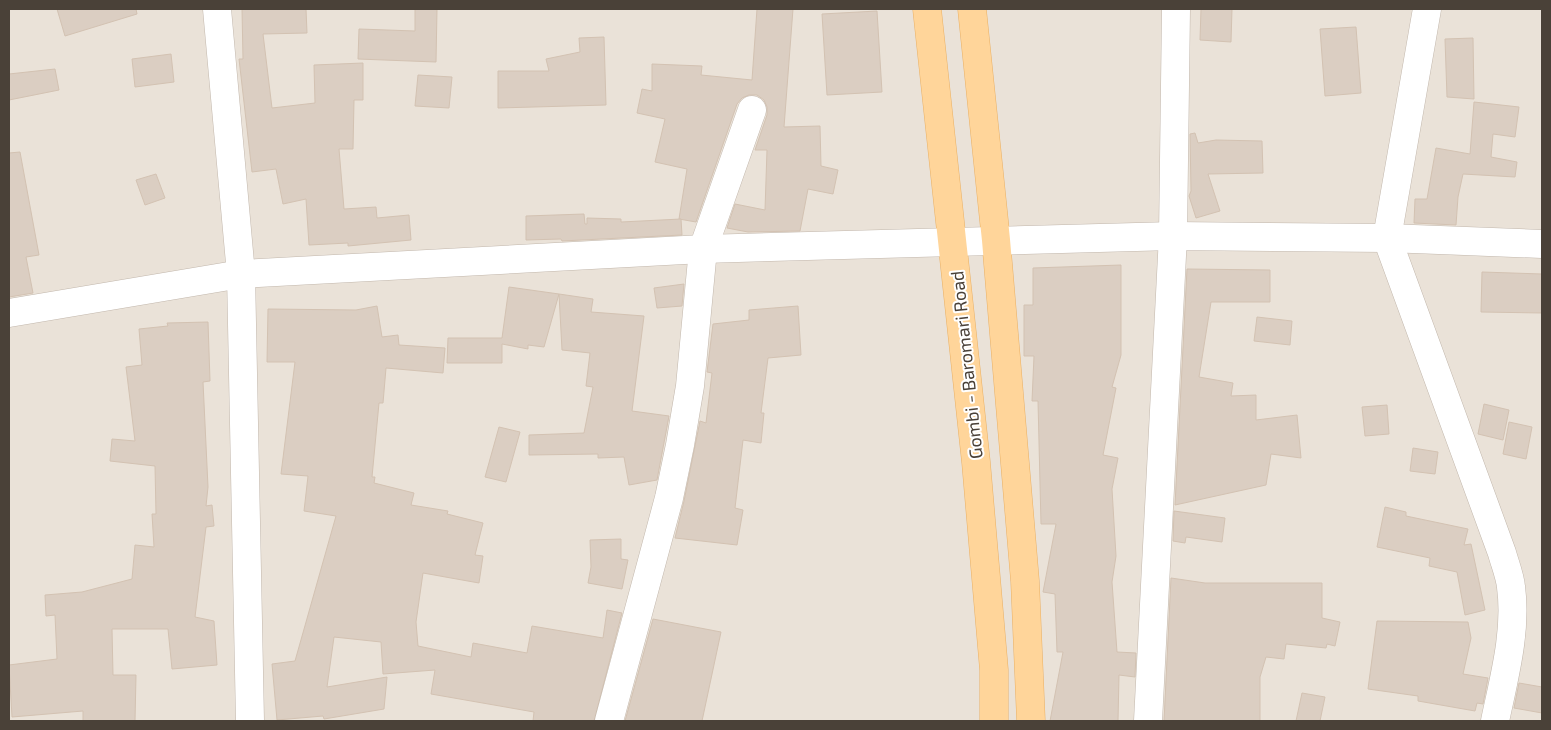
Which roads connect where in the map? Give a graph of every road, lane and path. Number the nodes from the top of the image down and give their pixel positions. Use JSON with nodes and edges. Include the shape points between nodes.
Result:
{"nodes":[{"id":1,"x":216,"y":9,"type":"edge"},
{"id":2,"x":927,"y":9,"type":"edge"},
{"id":3,"x":972,"y":9,"type":"edge"},
{"id":4,"x":1176,"y":9,"type":"edge"},
{"id":5,"x":1427,"y":9,"type":"edge"},
{"id":6,"x":752,"y":110,"type":"dead end"},
{"id":7,"x":1174,"y":236,"type":"junction"},
{"id":8,"x":1387,"y":238,"type":"junction"},
{"id":9,"x":996,"y":240,"type":"junction"},
{"id":10,"x":954,"y":242,"type":"junction"},
{"id":11,"x":1542,"y":244,"type":"edge"},
{"id":12,"x":703,"y":249,"type":"junction"},
{"id":13,"x":241,"y":274,"type":"junction"},
{"id":14,"x":9,"y":313,"type":"edge"},
{"id":15,"x":250,"y":721,"type":"edge"},
{"id":16,"x":610,"y":721,"type":"edge"},
{"id":17,"x":994,"y":721,"type":"edge"},
{"id":18,"x":1031,"y":721,"type":"edge"},
{"id":19,"x":1148,"y":721,"type":"edge"},
{"id":20,"x":1495,"y":721,"type":"edge"}],
"edges":[{"from":1,"to":13,"type":"street"},
{"from":2,"to":10,"type":"main road","name":"Gombi - Baromari Road"},
{"from":3,"to":9,"type":"main road"},
{"from":4,"to":7,"type":"street"},
{"from":5,"to":8,"type":"street"},
{"from":6,"to":12,"type":"street"},
{"from":7,"to":8,"type":"street"},
{"from":7,"to":9,"type":"street"},
{"from":7,"to":19,"type":"street"},
{"from":8,"to":11,"type":"street"},
{"from":8,"to":20,"type":"street","via":[[1502,553],[1511,586],[1508,658]]},
{"from":9,"to":10,"type":"street"},
{"from":9,"to":18,"type":"main road","via":[[1025,581]]},
{"from":10,"to":12,"type":"street"},
{"from":10,"to":17,"type":"main road","name":"Gombi - Baromari Road","via":[[994,670]]},
{"from":12,"to":13,"type":"street"},
{"from":12,"to":16,"type":"street","via":[[690,386],[680,445]]},
{"from":13,"to":14,"type":"street"},
{"from":13,"to":15,"type":"street"}]}
